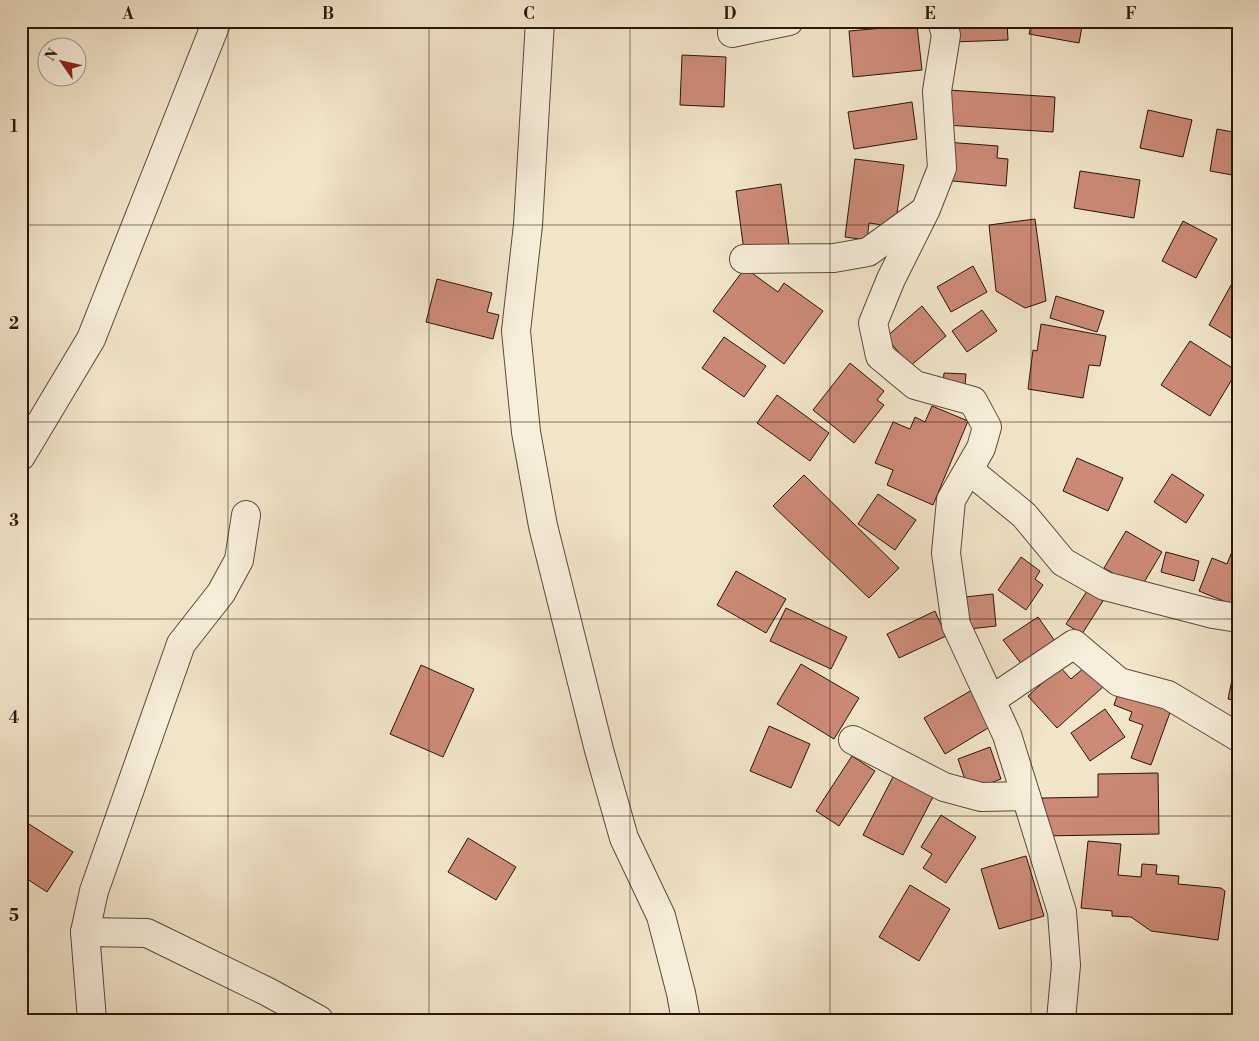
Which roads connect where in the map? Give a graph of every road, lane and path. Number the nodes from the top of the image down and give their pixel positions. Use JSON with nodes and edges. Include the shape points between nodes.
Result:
{"nodes":[{"id":1,"x":217,"y":21,"type":"edge"},
{"id":2,"x":540,"y":21,"type":"edge"},
{"id":3,"x":789,"y":21,"type":"edge"},
{"id":4,"x":942,"y":21,"type":"edge"},
{"id":5,"x":732,"y":34,"type":"dead end"},
{"id":6,"x":926,"y":209,"type":"junction"},
{"id":7,"x":744,"y":259,"type":"dead end"},
{"id":8,"x":21,"y":456,"type":"edge"},
{"id":9,"x":968,"y":470,"type":"junction"},
{"id":10,"x":246,"y":515,"type":"dead end"},
{"id":11,"x":1238,"y":618,"type":"edge"},
{"id":12,"x":991,"y":700,"type":"junction"},
{"id":13,"x":1238,"y":737,"type":"edge"},
{"id":14,"x":853,"y":740,"type":"dead end"},
{"id":15,"x":1026,"y":796,"type":"junction"},
{"id":16,"x":86,"y":932,"type":"junction"},
{"id":17,"x":92,"y":1020,"type":"edge"},
{"id":18,"x":319,"y":1020,"type":"edge"},
{"id":19,"x":686,"y":1020,"type":"edge"},
{"id":20,"x":1061,"y":1020,"type":"edge"}],
"edges":[{"from":1,"to":8,"type":"street","via":[[91,339]]},
{"from":2,"to":19,"type":"street","via":[[528,225],[516,331],[526,432],[543,526],[594,732],[624,838],[661,916]]},
{"from":3,"to":5,"type":"street"},
{"from":4,"to":6,"type":"street","via":[[946,35],[937,91],[942,168]]},
{"from":6,"to":7,"type":"street","via":[[868,252],[834,258]]},
{"from":6,"to":9,"type":"street","via":[[891,279],[874,323],[880,356],[914,385],[974,401],[987,427],[981,448]]},
{"from":9,"to":11,"type":"street","via":[[1024,514],[1063,562],[1105,586]]},
{"from":9,"to":12,"type":"street","via":[[951,500],[946,553],[956,625]]},
{"from":10,"to":16,"type":"street","via":[[238,560],[221,593],[181,644],[94,891]]},
{"from":12,"to":13,"type":"street","via":[[1074,644],[1119,682],[1168,695]]},
{"from":12,"to":15,"type":"street","via":[[1007,735]]},
{"from":14,"to":15,"type":"street","via":[[944,787],[980,797]]},
{"from":15,"to":20,"type":"street","via":[[1062,912],[1066,965]]},
{"from":16,"to":17,"type":"street"},
{"from":16,"to":18,"type":"street","via":[[147,933]]}]}
